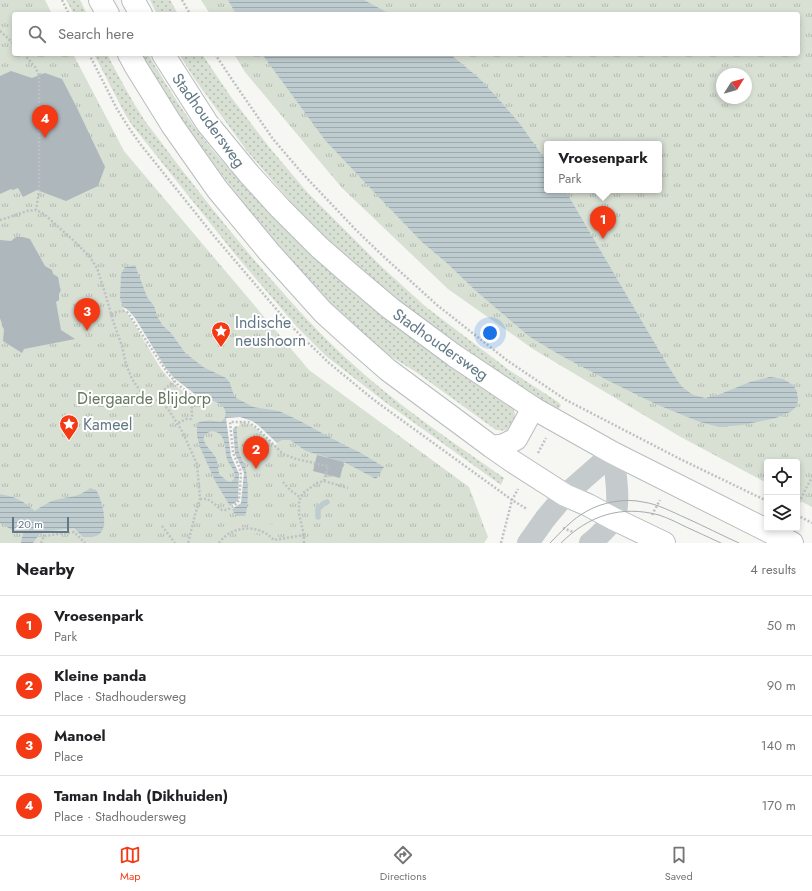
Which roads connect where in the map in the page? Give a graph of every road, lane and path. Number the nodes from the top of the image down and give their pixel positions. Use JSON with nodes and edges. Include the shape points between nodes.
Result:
{"nodes":[{"id":1,"x":62,"y":0,"type":"edge"},
{"id":2,"x":100,"y":0,"type":"edge"},
{"id":3,"x":134,"y":0,"type":"edge"},
{"id":4,"x":182,"y":0,"type":"edge"},
{"id":5,"x":68,"y":12,"type":"edge"},
{"id":6,"x":107,"y":12,"type":"edge"},
{"id":7,"x":140,"y":12,"type":"edge"},
{"id":8,"x":189,"y":12,"type":"edge"},
{"id":9,"x":0,"y":32,"type":"edge"},
{"id":10,"x":12,"y":42,"type":"edge"},
{"id":11,"x":26,"y":56,"type":"edge"},
{"id":12,"x":130,"y":56,"type":"edge"},
{"id":13,"x":164,"y":56,"type":"edge"},
{"id":14,"x":216,"y":56,"type":"edge"},
{"id":15,"x":36,"y":210,"type":"junction"},
{"id":16,"x":0,"y":220,"type":"edge"},
{"id":17,"x":111,"y":314,"type":"junction"},
{"id":18,"x":174,"y":381,"type":"junction"},
{"id":19,"x":158,"y":400,"type":"junction"},
{"id":20,"x":533,"y":408,"type":"junction"},
{"id":21,"x":178,"y":423,"type":"junction"},
{"id":22,"x":492,"y":448,"type":"junction"},
{"id":23,"x":613,"y":453,"type":"junction"},
{"id":24,"x":682,"y":460,"type":"junction"},
{"id":25,"x":812,"y":477,"type":"edge"},
{"id":26,"x":324,"y":481,"type":"junction"},
{"id":27,"x":283,"y":482,"type":"dead end"},
{"id":28,"x":670,"y":482,"type":"junction"},
{"id":29,"x":348,"y":488,"type":"dead end"},
{"id":30,"x":566,"y":495,"type":"junction"},
{"id":31,"x":300,"y":498,"type":"junction"},
{"id":32,"x":200,"y":499,"type":"junction"},
{"id":33,"x":764,"y":500,"type":"edge"},
{"id":34,"x":800,"y":500,"type":"edge"},
{"id":35,"x":800,"y":517,"type":"edge"},
{"id":36,"x":614,"y":519,"type":"junction"},
{"id":37,"x":812,"y":523,"type":"edge"},
{"id":38,"x":162,"y":526,"type":"dead end"},
{"id":39,"x":642,"y":533,"type":"junction"},
{"id":40,"x":304,"y":535,"type":"junction"},
{"id":41,"x":274,"y":540,"type":"junction"},
{"id":42,"x":41,"y":543,"type":"edge"},
{"id":43,"x":85,"y":543,"type":"edge"},
{"id":44,"x":175,"y":543,"type":"edge"},
{"id":45,"x":188,"y":543,"type":"edge"},
{"id":46,"x":219,"y":543,"type":"edge"},
{"id":47,"x":272,"y":543,"type":"edge"},
{"id":48,"x":304,"y":543,"type":"edge"},
{"id":49,"x":528,"y":543,"type":"edge"},
{"id":50,"x":590,"y":543,"type":"edge"},
{"id":51,"x":664,"y":543,"type":"edge"},
{"id":52,"x":792,"y":543,"type":"edge"}],
"edges":[{"from":1,"to":5,"type":"path"},
{"from":2,"to":6,"type":"main road"},
{"from":3,"to":7,"type":"main road"},
{"from":4,"to":8,"type":"path"},
{"from":9,"to":10,"type":"path"},
{"from":11,"to":15,"type":"path","via":[[36,66],[39,75],[39,191]]},
{"from":12,"to":22,"type":"main road","name":"Stadhoudersweg","via":[[172,124],[217,189],[268,252],[323,312],[377,361]]},
{"from":13,"to":20,"type":"main road","name":"Stadhoudersweg","via":[[207,123],[280,208],[319,247],[390,308],[455,356]]},
{"from":14,"to":24,"type":"path","name":"Stadhoudersweg","via":[[273,139],[302,173],[355,229],[426,295],[508,360],[566,400]]},
{"from":15,"to":16,"type":"path","via":[[27,210]]},
{"from":15,"to":17,"type":"path","via":[[44,214],[89,256],[97,268]]},
{"from":17,"to":18,"type":"path","via":[[123,311],[128,313]]},
{"from":17,"to":19,"type":"path","via":[[132,379],[141,392],[149,398]]},
{"from":18,"to":19,"type":"path"},
{"from":18,"to":21,"type":"path","via":[[195,398],[191,419]]},
{"from":19,"to":21,"type":"path"},
{"from":20,"to":22,"type":"main road","via":[[516,439]]},
{"from":20,"to":23,"type":"main road","name":"Stadhoudersweg"},
{"from":21,"to":32,"type":"path","via":[[197,464]]},
{"from":22,"to":30,"type":"main road","name":"Stadhoudersweg"},
{"from":23,"to":28,"type":"main road","name":"Stadhoudersweg"},
{"from":23,"to":30,"type":"street"},
{"from":23,"to":36,"type":"street","via":[[618,501]]},
{"from":24,"to":28,"type":"path"},
{"from":24,"to":33,"type":"path","name":"Stadhoudersweg"},
{"from":25,"to":34,"type":"path"},
{"from":26,"to":29,"type":"path"},
{"from":26,"to":31,"type":"path","via":[[310,487]]},
{"from":26,"to":32,"type":"path","via":[[328,466],[283,454],[248,422],[230,422],[233,453],[241,475],[239,500],[227,510],[222,510],[207,499]]},
{"from":27,"to":31,"type":"path"},
{"from":28,"to":39,"type":"path"},
{"from":28,"to":52,"type":"main road","name":"Stadhoudersweg"},
{"from":30,"to":36,"type":"main road","name":"Stadhoudersweg"},
{"from":30,"to":49,"type":"street","via":[[544,519]]},
{"from":31,"to":40,"type":"path","via":[[299,514]]},
{"from":32,"to":45,"type":"path"},
{"from":35,"to":37,"type":"path"},
{"from":36,"to":39,"type":"main road","name":"Stadhoudersweg"},
{"from":36,"to":50,"type":"street"},
{"from":38,"to":44,"type":"path"},
{"from":39,"to":51,"type":"main road","name":"Stadhoudersweg"},
{"from":40,"to":41,"type":"path"},
{"from":40,"to":48,"type":"path"},
{"from":41,"to":46,"type":"path","via":[[260,530],[244,529],[230,533]]},
{"from":41,"to":47,"type":"path"},
{"from":42,"to":43,"type":"path","via":[[44,536],[74,532]]}]}
